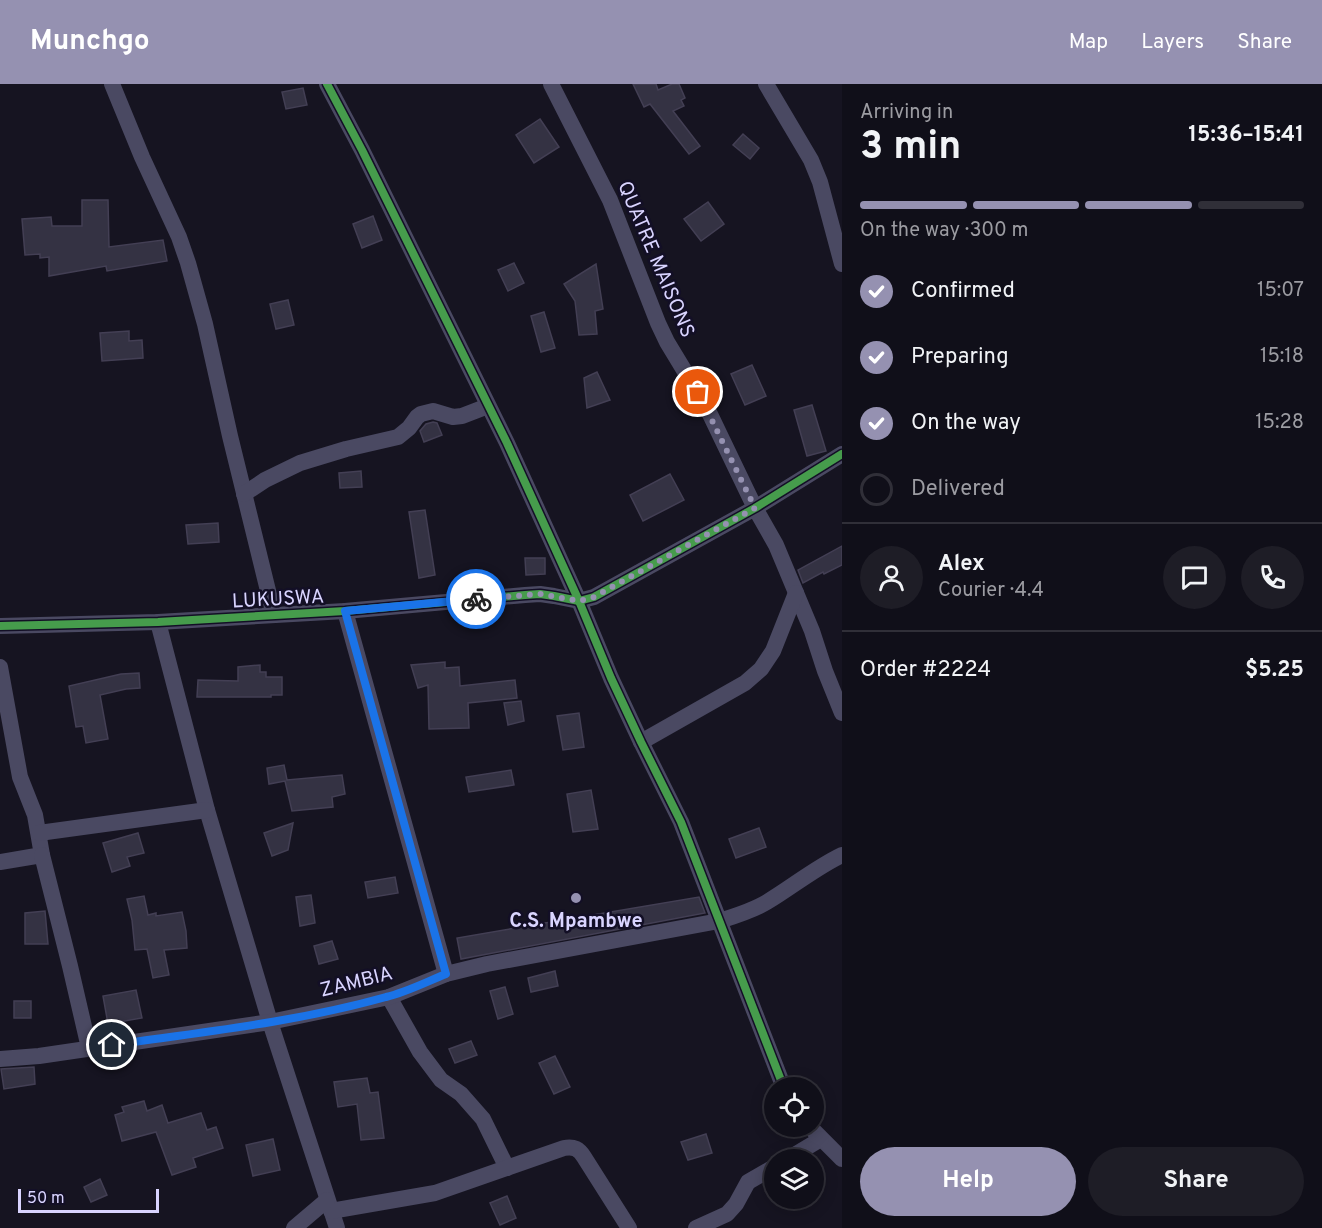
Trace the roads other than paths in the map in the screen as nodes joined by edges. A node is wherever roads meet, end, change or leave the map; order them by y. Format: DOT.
graph roads {
  1 [pos="112,84"];
  2 [pos="327,84"];
  3 [pos="551,84"];
  4 [pos="766,84"];
  5 [pos="842,264"];
  6 [pos="488,406"];
  7 [pos="842,454"];
  8 [pos="244,494"];
  9 [pos="755,508"];
  10 [pos="796,593"];
  11 [pos="579,601"];
  12 [pos="345,611"];
  13 [pos="274,615"];
  14 [pos="158,622"];
  15 [pos="0,626"];
  16 [pos="0,667"];
  17 [pos="842,713"];
  18 [pos="641,742"];
  19 [pos="207,810"];
  20 [pos="39,833"];
  21 [pos="42,855"];
  22 [pos="842,855"];
  23 [pos="0,862"];
  24 [pos="719,921"];
  25 [pos="446,974"];
  26 [pos="389,997"];
  27 [pos="270,1022"];
  28 [pos="89,1048"];
  29 [pos="0,1059"];
  30 [pos="779,1077"];
  31 [pos="811,1137"];
  32 [pos="819,1137"];
  33 [pos="798,1149"];
  34 [pos="842,1159"];
  35 [pos="507,1168"];
  36 [pos="764,1173"];
  37 [pos="329,1205"];
  38 [pos="294,1228"];
  39 [pos="337,1228"];
  40 [pos="629,1228"];
  41 [pos="696,1228"];
  1 -- 8 [label="street"];
  2 -- 6 [label="street"];
  3 -- 9 [label="street, QUATRE MAISONS"];
  4 -- 5 [label="street"];
  6 -- 8 [label="street"];
  6 -- 11 [label="street"];
  7 -- 9 [label="street"];
  8 -- 13 [label="street"];
  9 -- 10 [label="street, QUATRE MAISONS"];
  9 -- 11 [label="street"];
  10 -- 17 [label="street, QUATRE MAISONS"];
  10 -- 18 [label="street"];
  11 -- 12 [label="street, LUKUSWA"];
  11 -- 18 [label="street"];
  12 -- 13 [label="street, LUKUSWA"];
  12 -- 25 [label="street"];
  13 -- 14 [label="street, LUKUSWA"];
  14 -- 15 [label="street, LUKUSWA"];
  14 -- 19 [label="street"];
  16 -- 20 [label="street"];
  18 -- 24 [label="street"];
  19 -- 20 [label="street"];
  19 -- 27 [label="street"];
  20 -- 21 [label="street"];
  21 -- 23 [label="street"];
  21 -- 28 [label="street"];
  22 -- 24 [label="street, ZAMBIA"];
  24 -- 25 [label="street, ZAMBIA"];
  24 -- 30 [label="street"];
  25 -- 26 [label="street, ZAMBIA"];
  26 -- 27 [label="street, ZAMBIA"];
  26 -- 35 [label="street"];
  27 -- 28 [label="street, ZAMBIA"];
  27 -- 37 [label="street"];
  28 -- 29 [label="street, ZAMBIA"];
  31 -- 33 [label="street"];
  32 -- 34 [label="street"];
  35 -- 37 [label="street"];
  35 -- 40 [label="street"];
  36 -- 41 [label="street"];
  37 -- 38 [label="street"];
  37 -- 39 [label="street"];
}
